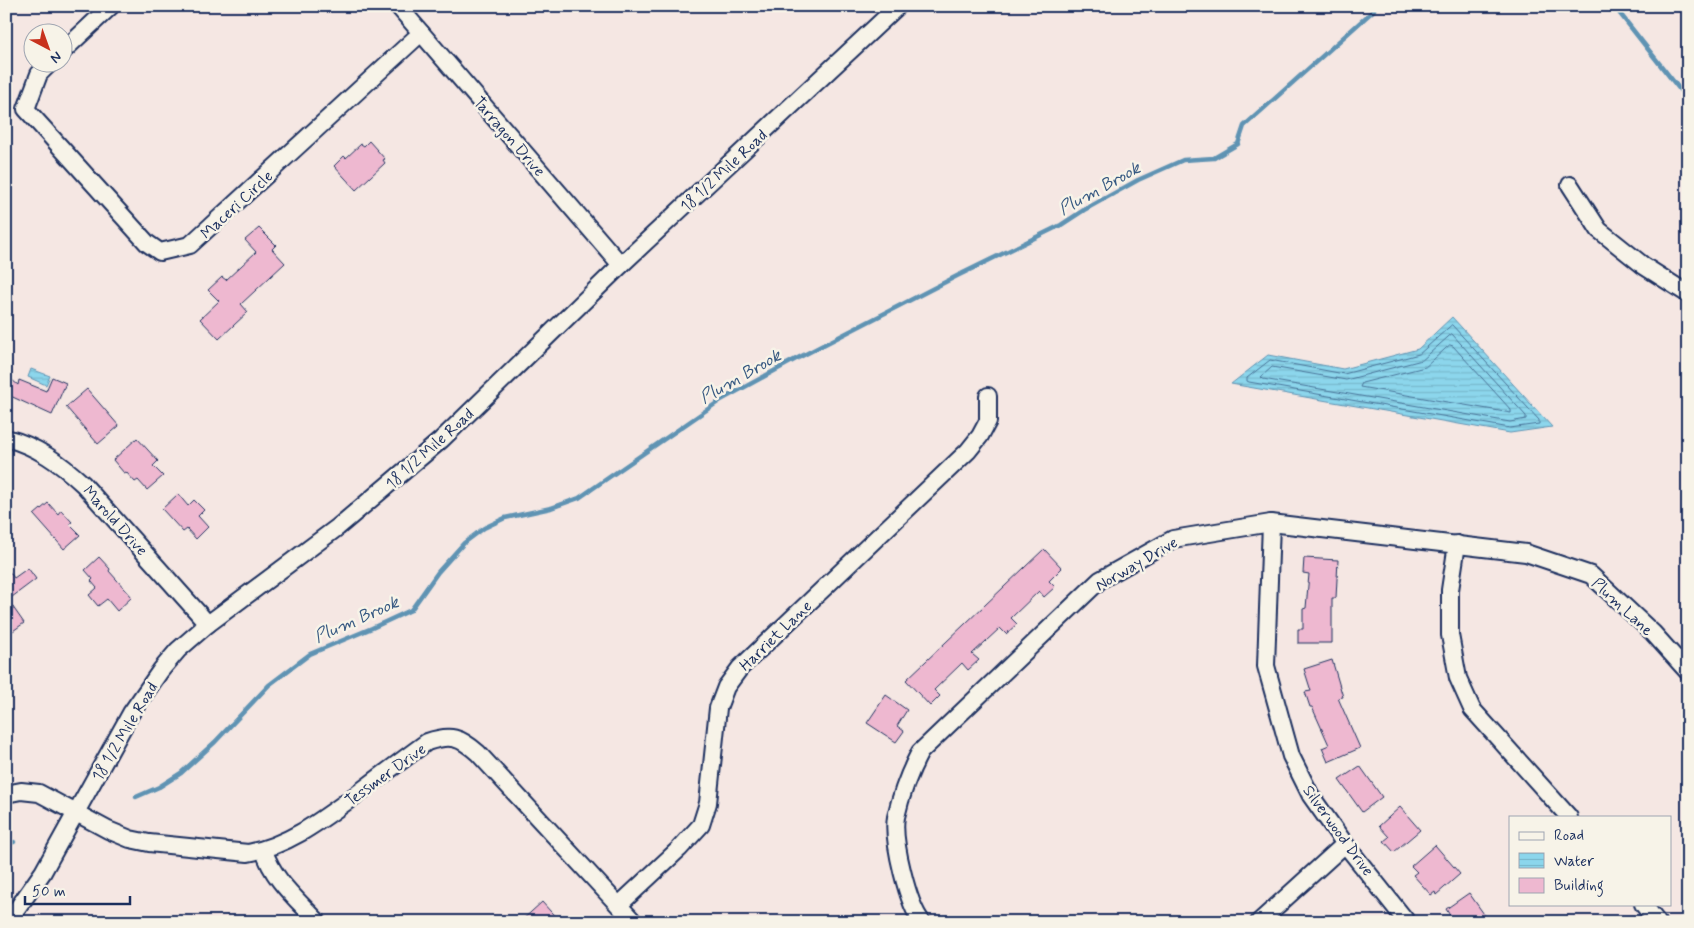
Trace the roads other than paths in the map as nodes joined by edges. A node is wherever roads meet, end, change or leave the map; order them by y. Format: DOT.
graph roads {
  1 [pos="112,6"];
  2 [pos="398,6"];
  3 [pos="898,6"];
  4 [pos="421,33"];
  5 [pos="72,43"];
  6 [pos="41,72"];
  7 [pos="1570,184"];
  8 [pos="622,265"];
  9 [pos="1688,294"];
  10 [pos="988,396"];
  11 [pos="6,438"];
  12 [pos="1271,523"];
  13 [pos="1458,544"];
  14 [pos="208,624"];
  15 [pos="1688,672"];
  16 [pos="6,794"];
  17 [pos="76,813"];
  18 [pos="1568,816"];
  19 [pos="1345,844"];
  20 [pos="264,850"];
  21 [pos="619,905"];
  22 [pos="1645,906"];
  23 [pos="6,921"];
  24 [pos="318,922"];
  25 [pos="634,922"];
  26 [pos="922,922"];
  27 [pos="1259,922"];
  28 [pos="1408,922"];
  29 [pos="1658,922"];
  1 -- 5 [label="street"];
  2 -- 4 [label="street, Tarragon Drive"];
  3 -- 8 [label="street, 18 1/2 Mile Road"];
  4 -- 6 [label="street, Maceri Circle"];
  4 -- 8 [label="street, Tarragon Drive"];
  7 -- 9 [label="street"];
  8 -- 14 [label="street, 18 1/2 Mile Road"];
  10 -- 21 [label="street, Harriet Lane"];
  11 -- 14 [label="street, Marold Drive"];
  12 -- 13 [label="street, Norway Drive"];
  12 -- 19 [label="street, Silverwood Drive"];
  12 -- 26 [label="street, Norway Drive"];
  13 -- 15 [label="street, Plum Lane"];
  13 -- 18 [label="street"];
  14 -- 17 [label="street, 18 1/2 Mile Road"];
  16 -- 17 [label="street, Tessmer Drive"];
  17 -- 20 [label="street, Tessmer Drive"];
  17 -- 23 [label="street, 18 1/2 Mile Road"];
  19 -- 27 [label="street"];
  19 -- 28 [label="street, Silverwood Drive"];
  20 -- 21 [label="street, Tessmer Drive"];
  20 -- 24 [label="street"];
  21 -- 25 [label="street, Tessmer Drive"];
  22 -- 29 [label="street"];
}
